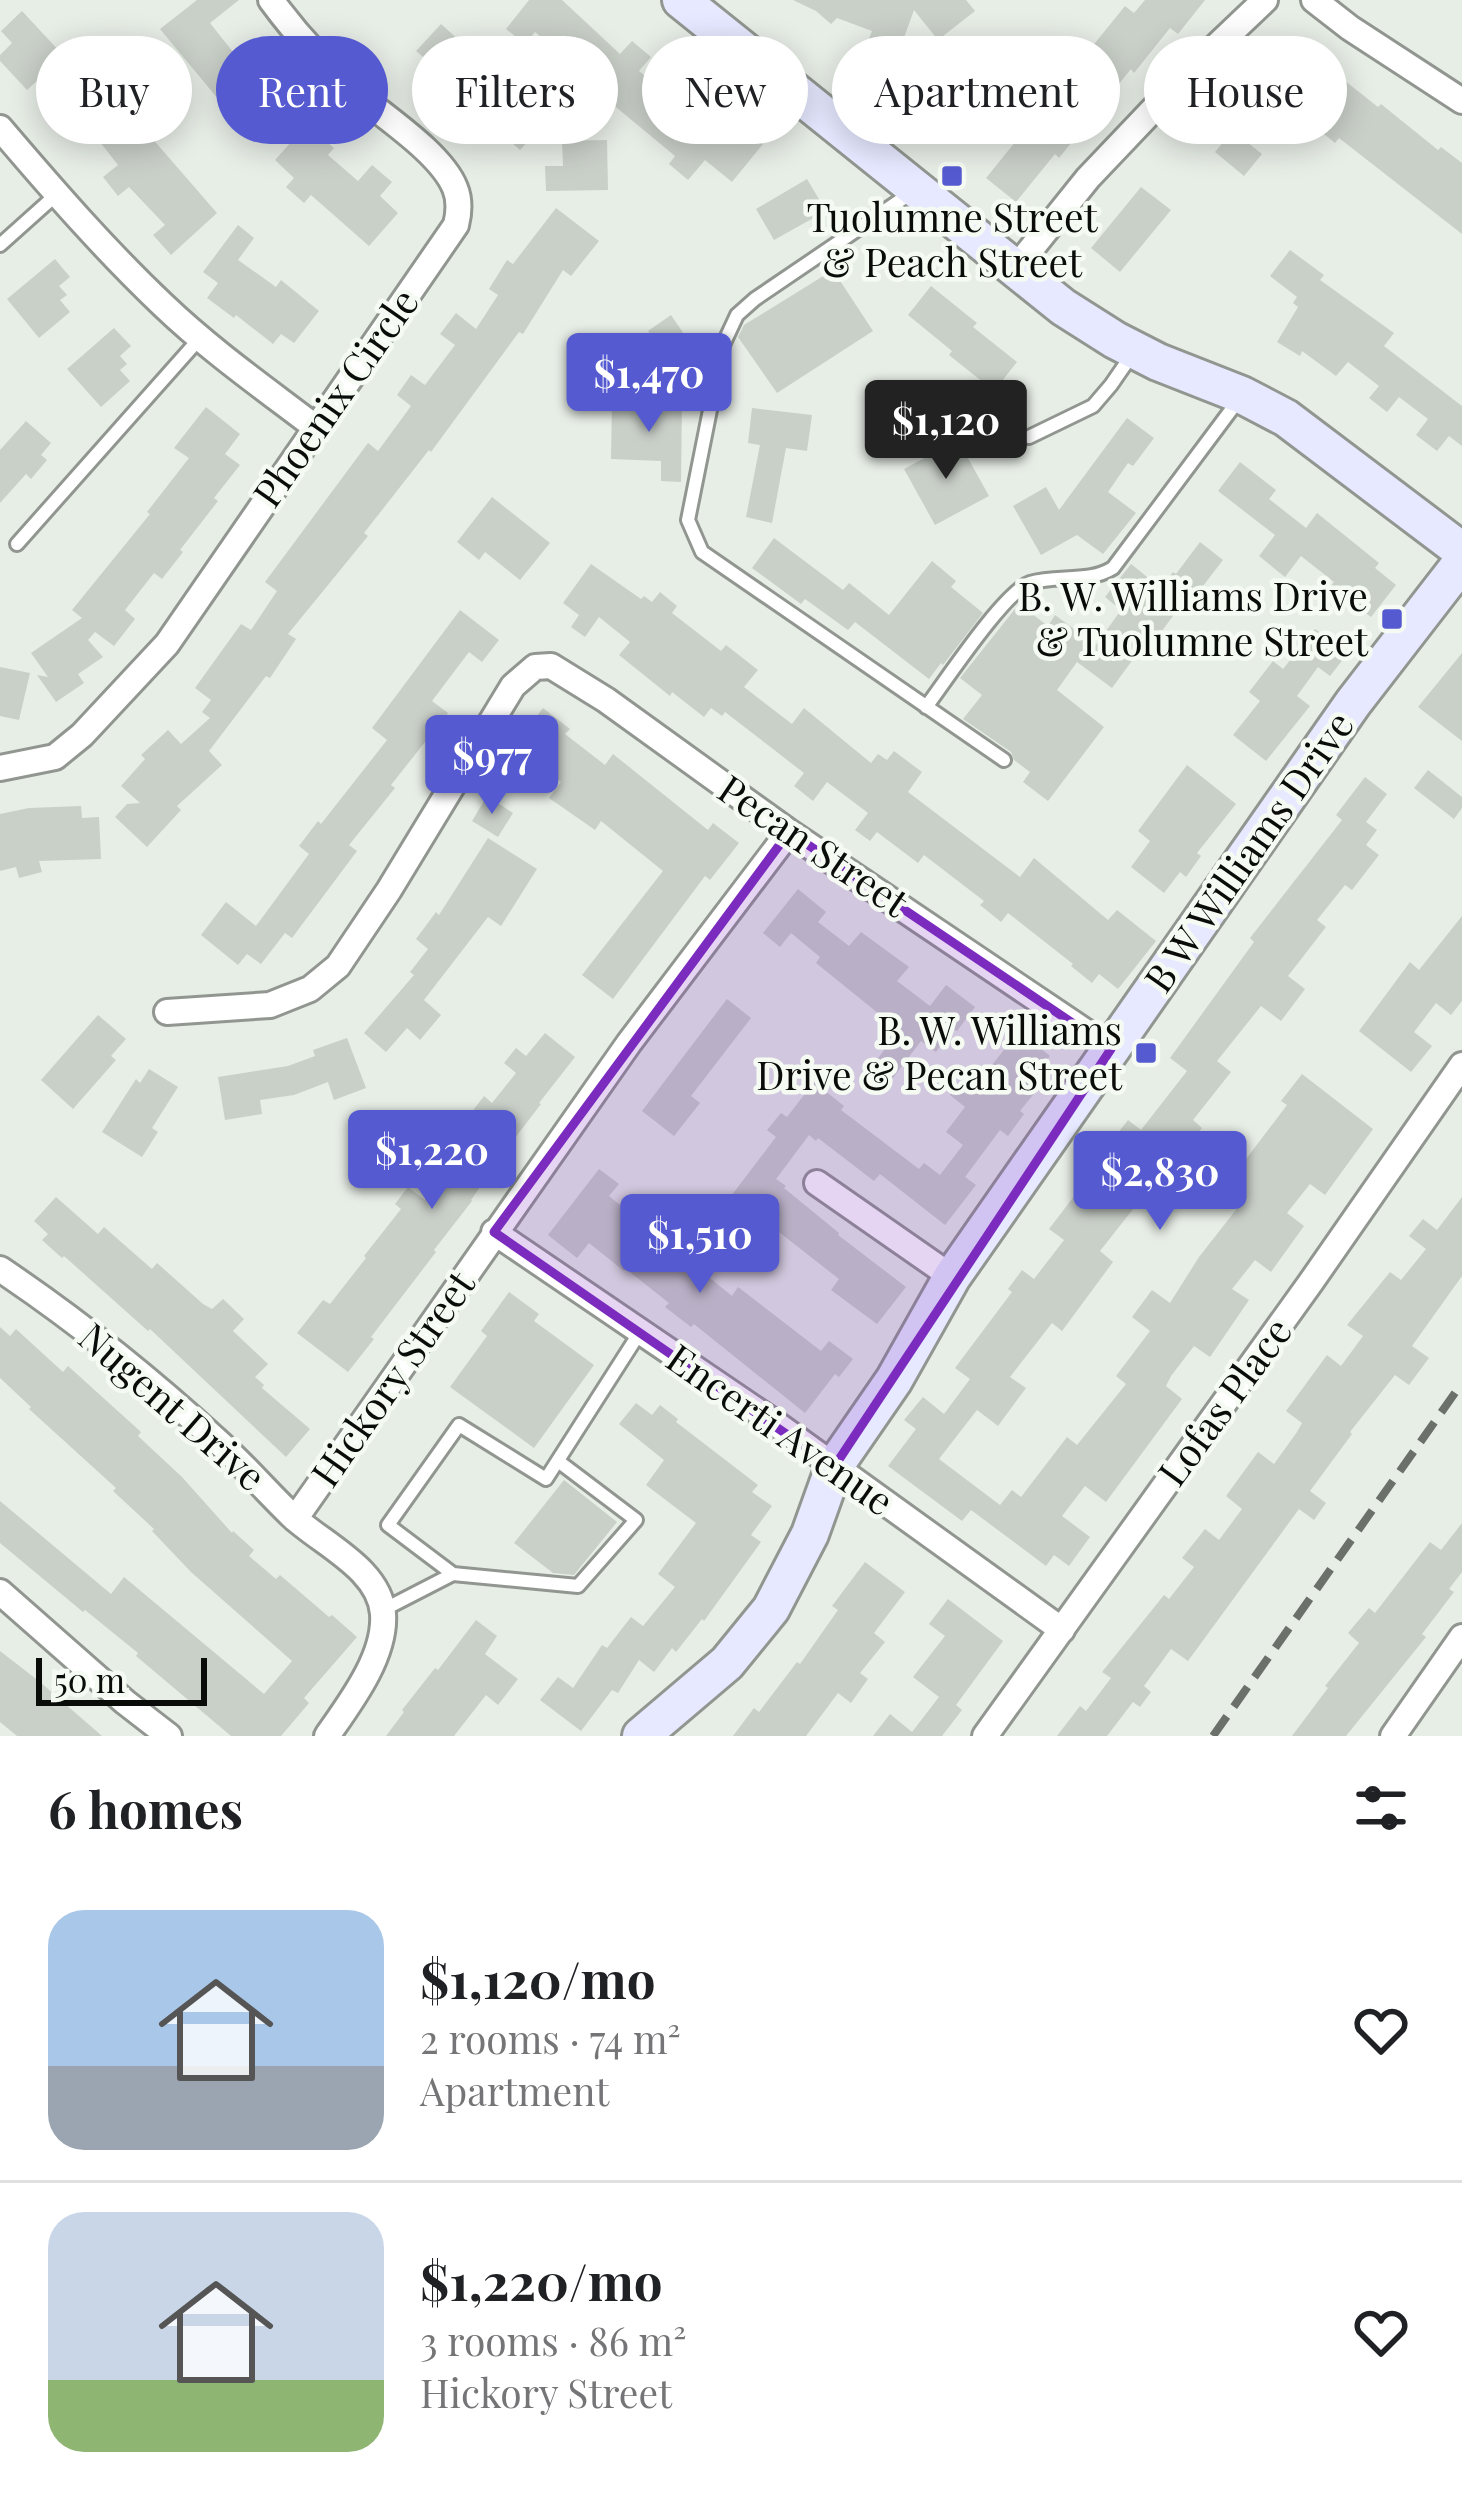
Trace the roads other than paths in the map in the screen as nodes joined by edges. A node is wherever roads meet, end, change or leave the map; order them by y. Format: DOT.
graph roads {
  1 [pos="271,0"];
  2 [pos="681,0"];
  3 [pos="1265,0"];
  4 [pos="1314,0"];
  5 [pos="1462,101"];
  6 [pos="0,128"];
  7 [pos="917,189"];
  8 [pos="57,194"];
  9 [pos="0,245"];
  10 [pos="1015,269"];
  11 [pos="200,338"];
  12 [pos="1135,350"];
  13 [pos="1243,395"];
  14 [pos="315,428"];
  15 [pos="1029,437"];
  16 [pos="17,544"];
  17 [pos="1462,551"];
  18 [pos="1462,562"];
  19 [pos="926,707"];
  20 [pos="1004,760"];
  21 [pos="0,768"];
  22 [pos="789,832"];
  23 [pos="167,1012"];
  24 [pos="1112,1049"];
  25 [pos="1462,1066"];
  26 [pos="817,1184"];
  27 [pos="494,1232"];
  28 [pos="0,1269"];
  29 [pos="952,1277"];
  30 [pos="640,1332"];
  31 [pos="558,1461"];
  32 [pos="834,1467"];
  33 [pos="295,1519"];
  34 [pos="453,1574"];
  35 [pos="0,1592"];
  36 [pos="383,1610"];
  37 [pos="1062,1630"];
  38 [pos="1462,1637"];
  39 [pos="169,1736"];
  40 [pos="327,1736"];
  41 [pos="641,1736"];
  42 [pos="985,1736"];
  43 [pos="1393,1736"];
  1 -- 14 [label="street, Phoenix Circle"];
  2 -- 7 [label="street"];
  3 -- 10 [label="street"];
  4 -- 5 [label="street"];
  6 -- 8 [label="street"];
  7 -- 10 [label="street"];
  7 -- 19 [label="lane"];
  8 -- 9 [label="lane"];
  8 -- 11 [label="street"];
  10 -- 12 [label="street"];
  11 -- 14 [label="street"];
  11 -- 16 [label="lane"];
  12 -- 13 [label="street"];
  12 -- 15 [label="lane"];
  13 -- 17 [label="street"];
  13 -- 19 [label="lane"];
  14 -- 21 [label="street, Phoenix Circle"];
  18 -- 24 [label="street, B W Williams Drive"];
  19 -- 20 [label="lane"];
  22 -- 23 [label="street, Pecan Street"];
  22 -- 24 [label="street, Pecan Street"];
  22 -- 27 [label="street, Hickory Street"];
  24 -- 29 [label="street, B W Williams Drive"];
  25 -- 37 [label="street, Lofas Place"];
  26 -- 29 [label="street"];
  27 -- 30 [label="street, Encerti Avenue"];
  27 -- 33 [label="street, Hickory Street"];
  28 -- 33 [label="street, Nugent Drive"];
  29 -- 32 [label="street, B W Williams Drive"];
  30 -- 31 [label="lane"];
  30 -- 32 [label="street, Encerti Avenue"];
  31 -- 34 [label="lane"];
  31 -- 34 [label="lane"];
  32 -- 37 [label="street, Encerti Avenue"];
  32 -- 41 [label="street, B W Williams Drive"];
  33 -- 36 [label="street, Nugent Drive"];
  34 -- 36 [label="lane"];
  35 -- 39 [label="street"];
  36 -- 40 [label="street"];
  37 -- 42 [label="street, Lofas Place"];
  38 -- 43 [label="street"];
}
